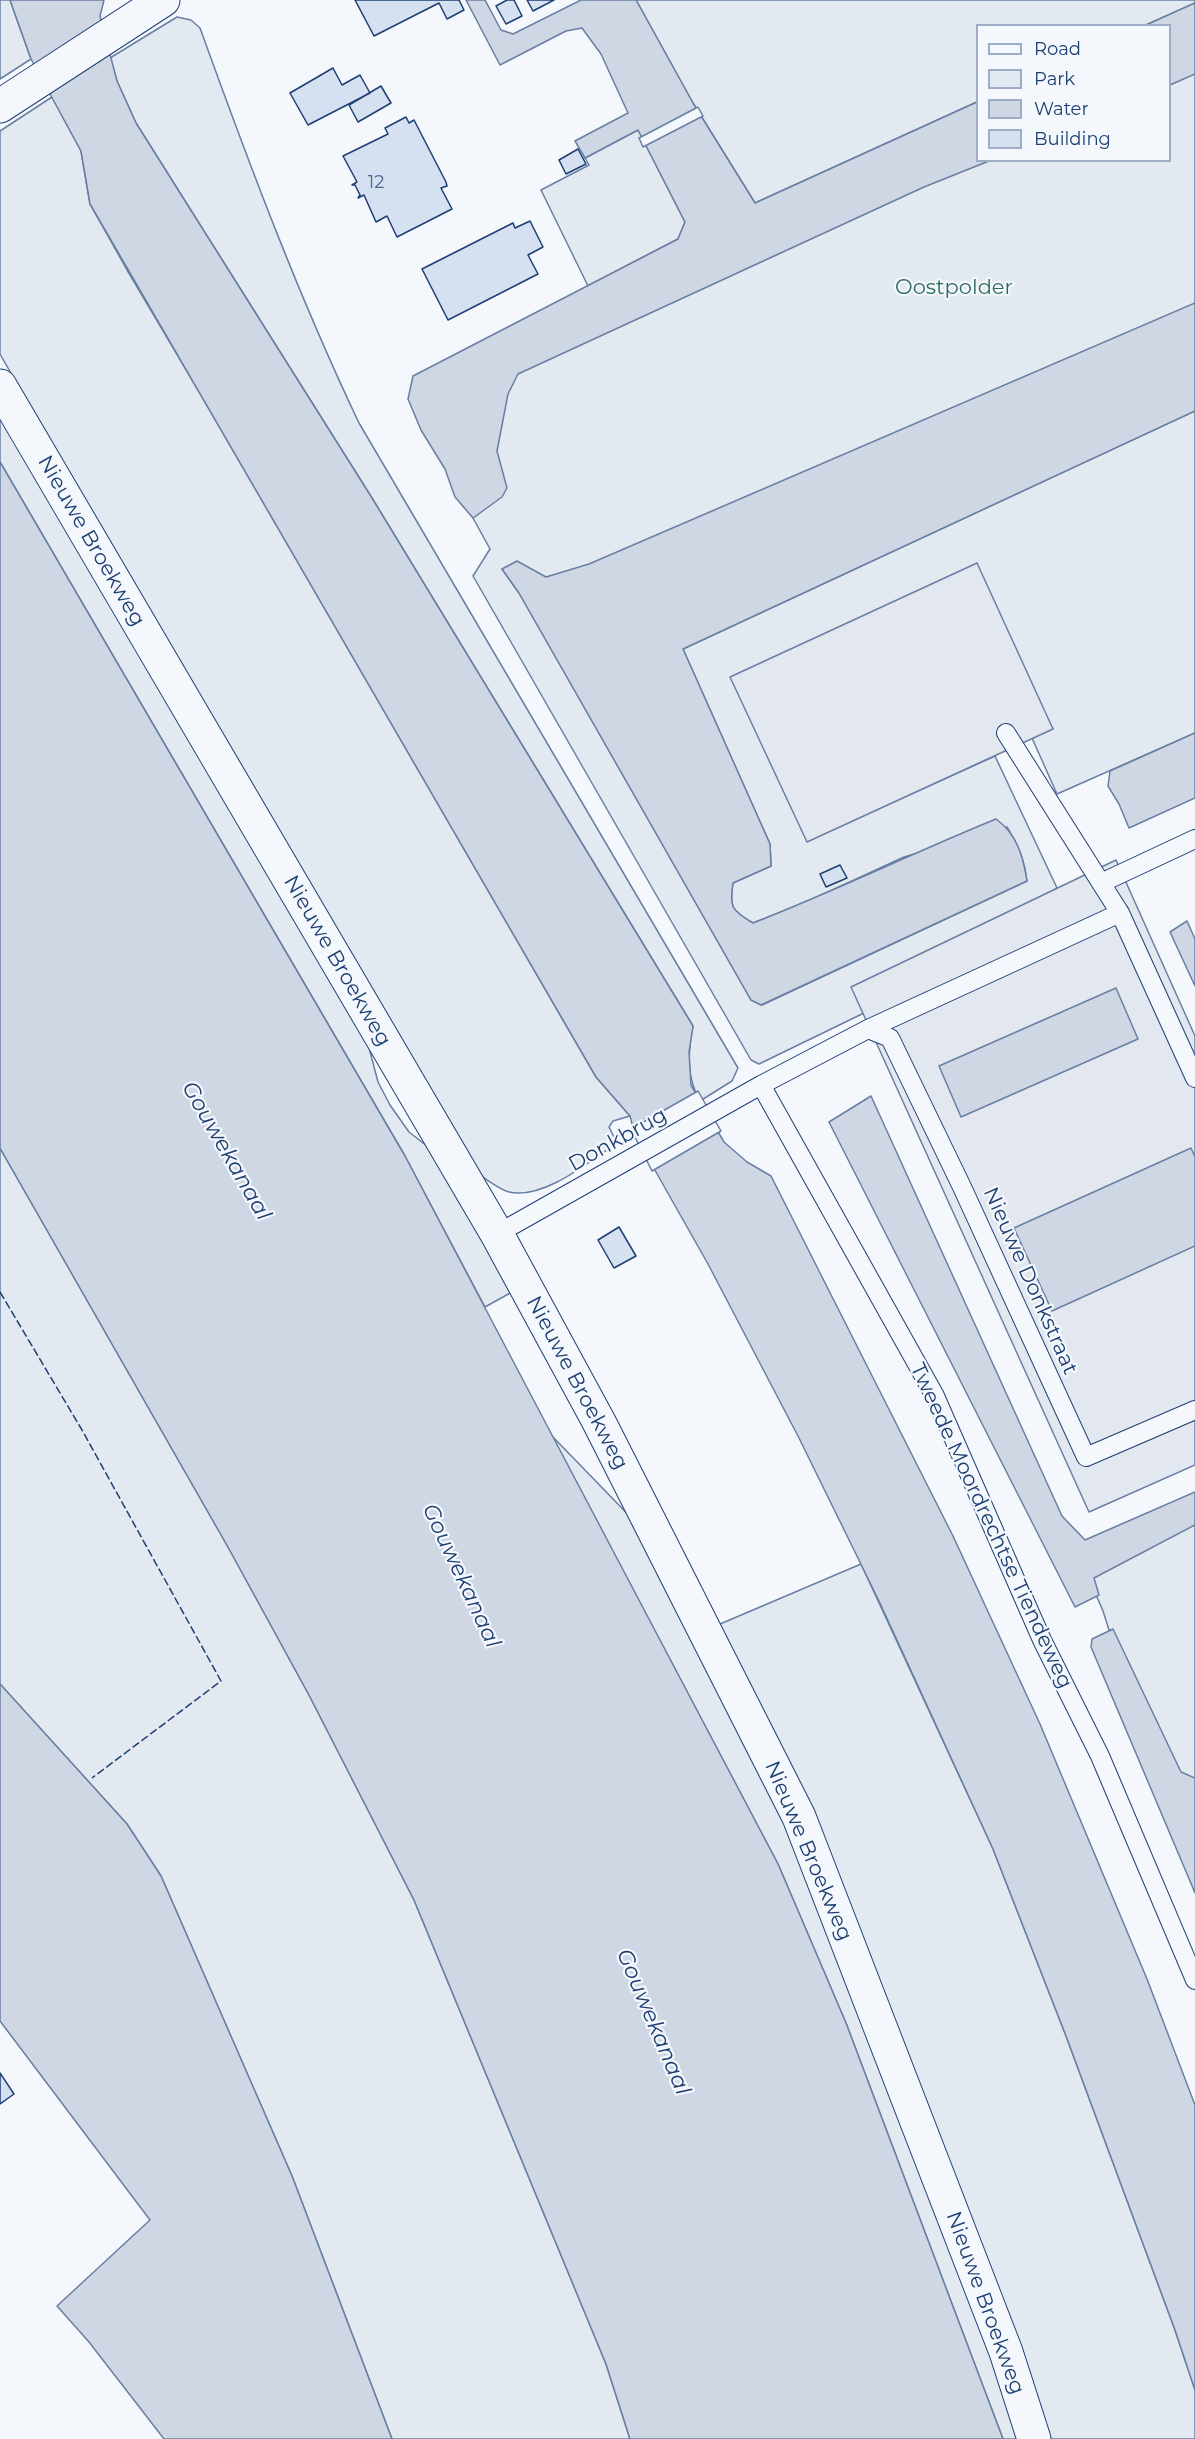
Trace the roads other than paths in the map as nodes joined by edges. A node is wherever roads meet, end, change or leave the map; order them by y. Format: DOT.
graph roads {
  1 [pos="159,3"];
  2 [pos="0,106"];
  3 [pos="0,386"];
  4 [pos="1006,734"];
  5 [pos="1195,839"];
  6 [pos="1101,883"];
  7 [pos="1120,913"];
  8 [pos="868,1029"];
  9 [pos="1195,1078"];
  10 [pos="760,1085"];
  11 [pos="497,1234"];
  12 [pos="1195,1410"];
  13 [pos="1195,1980"];
  14 [pos="1034,2439"];
  1 -- 2 [label="street"];
  3 -- 11 [label="street, Nieuwe Broekweg"];
  4 -- 6 [label="lane"];
  5 -- 6 [label="lane"];
  6 -- 7 [label="lane"];
  7 -- 8 [label="lane"];
  7 -- 9 [label="lane"];
  8 -- 10 [label="lane"];
  8 -- 12 [label="lane, Nieuwe Donkstraat"];
  10 -- 11 [label="lane, Donkbrug"];
  10 -- 13 [label="lane, Tweede Moordrechtse Tiendeweg"];
  11 -- 14 [label="street, Nieuwe Broekweg"];
}
